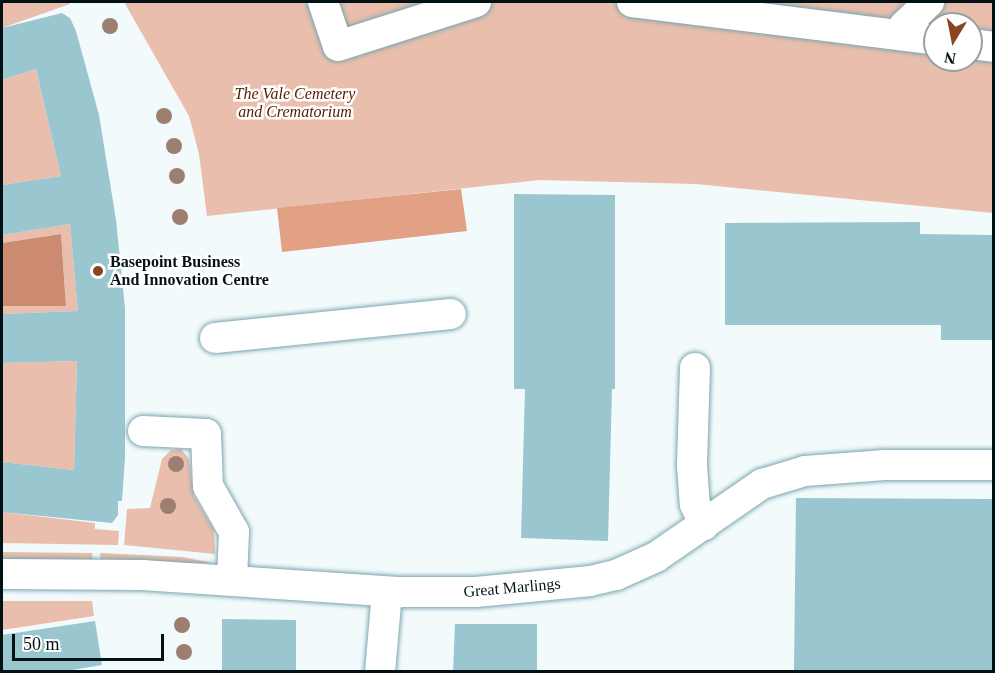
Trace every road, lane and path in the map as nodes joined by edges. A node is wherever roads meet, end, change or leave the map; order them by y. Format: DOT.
graph roads {
  1 [pos="323,2"];
  2 [pos="476,2"];
  3 [pos="632,2"];
  4 [pos="929,2"];
  5 [pos="760,9"];
  6 [pos="902,35"];
  7 [pos="923,38"];
  8 [pos="451,314"];
  9 [pos="215,338"];
  10 [pos="695,368"];
  11 [pos="143,431"];
  12 [pos="993,465"];
  13 [pos="704,525"];
  14 [pos="2,574"];
  15 [pos="232,580"];
  16 [pos="387,592"];
  17 [pos="380,672"];
  1 -- 2 [label="street"];
  3 -- 5 [label="street"];
  4 -- 6 [label="street"];
  5 -- 6 [label="street"];
  6 -- 7 [label="street"];
  8 -- 9 [label="street"];
  10 -- 13 [label="street"];
  11 -- 15 [label="street"];
  12 -- 13 [label="street, Great Marlings"];
  13 -- 16 [label="street, Great Marlings"];
  14 -- 15 [label="street, Great Marlings"];
  15 -- 16 [label="street, Great Marlings"];
  16 -- 17 [label="street"];
}
